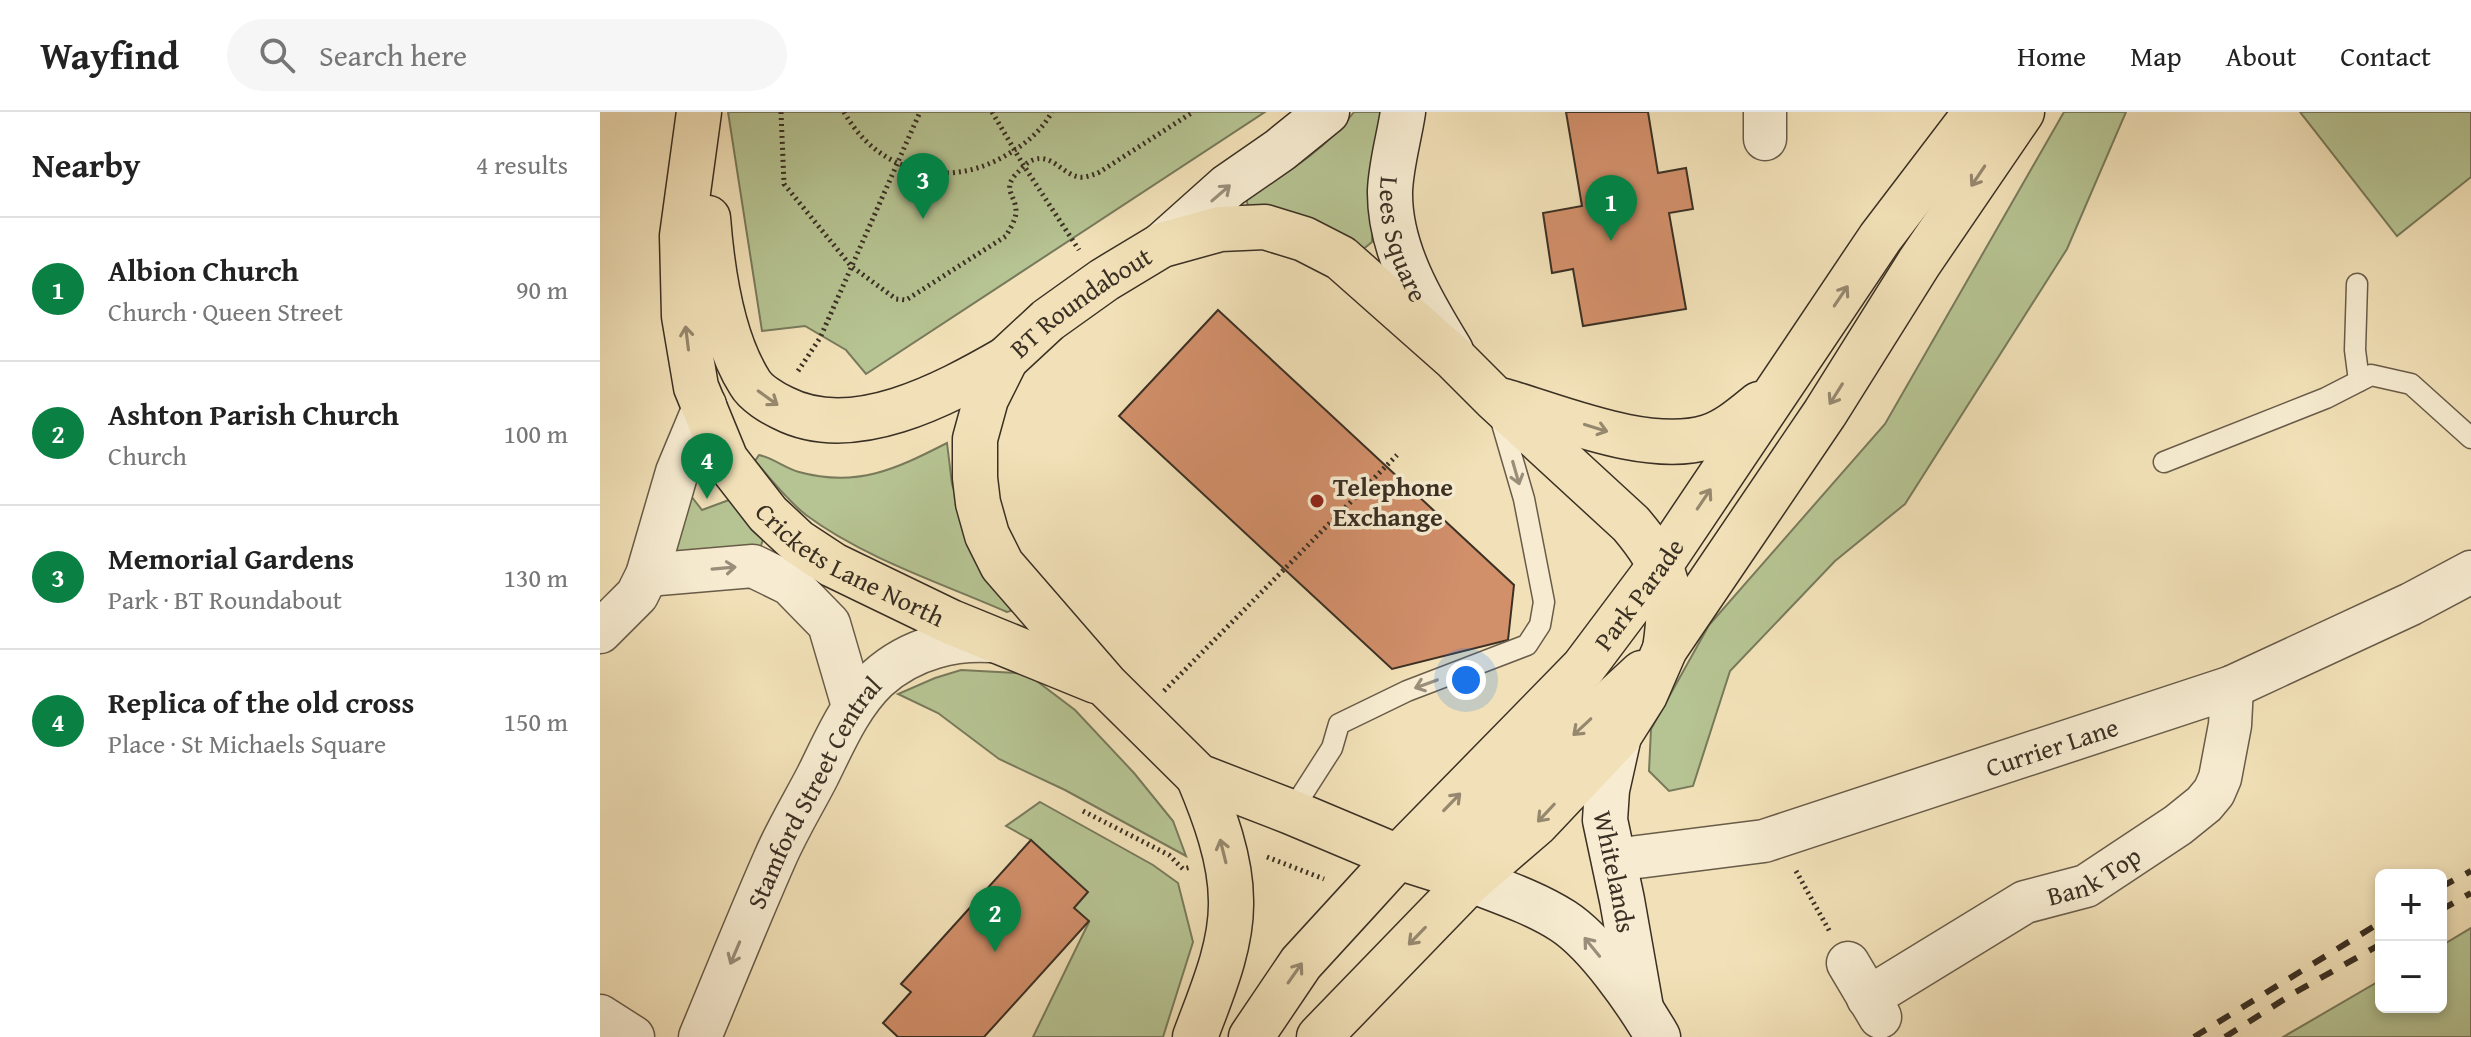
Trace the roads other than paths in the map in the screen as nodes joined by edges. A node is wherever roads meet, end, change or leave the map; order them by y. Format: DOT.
graph roads {
  1 [pos="699,112"];
  2 [pos="1327,112"];
  3 [pos="1403,112"];
  4 [pos="1427,112"];
  5 [pos="1976,112"];
  6 [pos="2022,112"];
  7 [pos="1396,156"];
  8 [pos="1162,245"];
  9 [pos="2357,284"];
  10 [pos="1454,358"];
  11 [pos="1006,359"];
  12 [pos="2359,381"];
  13 [pos="1781,383"];
  14 [pos="1494,398"];
  15 [pos="705,405"];
  16 [pos="2471,438"];
  17 [pos="2164,462"];
  18 [pos="1661,564"];
  19 [pos="2471,572"];
  20 [pos="647,575"];
  21 [pos="600,632"];
  22 [pos="1006,642"];
  23 [pos="1663,652"];
  24 [pos="1106,685"];
  25 [pos="2232,687"];
  26 [pos="853,706"];
  27 [pos="1619,736"];
  28 [pos="1198,776"];
  29 [pos="1291,812"];
  30 [pos="1398,857"];
  31 [pos="1614,860"];
  32 [pos="1471,880"];
  33 [pos="1865,993"];
  34 [pos="600,1016"];
  35 [pos="1649,1022"];
  36 [pos="633,1037"];
  37 [pos="700,1037"];
  38 [pos="1195,1037"];
  39 [pos="1251,1037"];
  40 [pos="1319,1037"];
  1 -- 11 [label="highway, Crickets Lane North, one-way"];
  15 -- 1 [label="highway, Crickets Lane North, one-way"];
  8 -- 2 [label="main road, one-way"];
  3 -- 7 [label="main road, Lees Square"];
  4 -- 7 [label="street"];
  13 -- 5 [label="highway, Park Parade, one-way"];
  6 -- 23 [label="highway, Park Parade, one-way"];
  7 -- 10 [label="main road, Lees Square"];
  8 -- 10 [label="highway, BT Roundabout"];
  8 -- 11 [label="highway, BT Roundabout"];
  9 -- 12 [label="lane"];
  10 -- 14 [label="highway, BT Roundabout"];
  11 -- 24 [label="highway, BT Roundabout"];
  12 -- 16 [label="lane"];
  12 -- 17 [label="lane"];
  14 -- 13 [label="highway, one-way"];
  18 -- 13 [label="highway, Park Parade, one-way"];
  14 -- 18 [label="highway, BT Roundabout"];
  14 -- 29 [label="lane, one-way"];
  15 -- 20 [label="street"];
  15 -- 22 [label="highway, Crickets Lane North"];
  18 -- 23 [label="highway, BT Roundabout"];
  30 -- 18 [label="highway, Park Parade, one-way"];
  19 -- 25 [label="street, Currier Lane"];
  20 -- 21 [label="street"];
  20 -- 26 [label="street, one-way"];
  22 -- 24 [label="highway, Crickets Lane North"];
  22 -- 26 [label="street, Stamford Street Central"];
  23 -- 27 [label="highway, Park Parade"];
  23 -- 30 [label="highway, one-way"];
  24 -- 28 [label="highway, BT Roundabout"];
  25 -- 31 [label="street, Currier Lane"];
  25 -- 33 [label="street, Bank Top"];
  26 -- 37 [label="street, Stamford Street Central, one-way"];
  27 -- 31 [label="main road, Whitelands"];
  27 -- 32 [label="highway, Park Parade, one-way"];
  28 -- 29 [label="highway, BT Roundabout"];
  38 -- 28 [label="highway, one-way"];
  29 -- 30 [label="highway, BT Roundabout"];
  30 -- 32 [label="highway, BT Roundabout"];
  39 -- 30 [label="highway, Park Parade, one-way"];
  31 -- 35 [label="main road, Whitelands"];
  35 -- 32 [label="main road, Whitelands, one-way"];
  32 -- 40 [label="highway, Park Parade, one-way"];
  34 -- 36 [label="street"];
}
